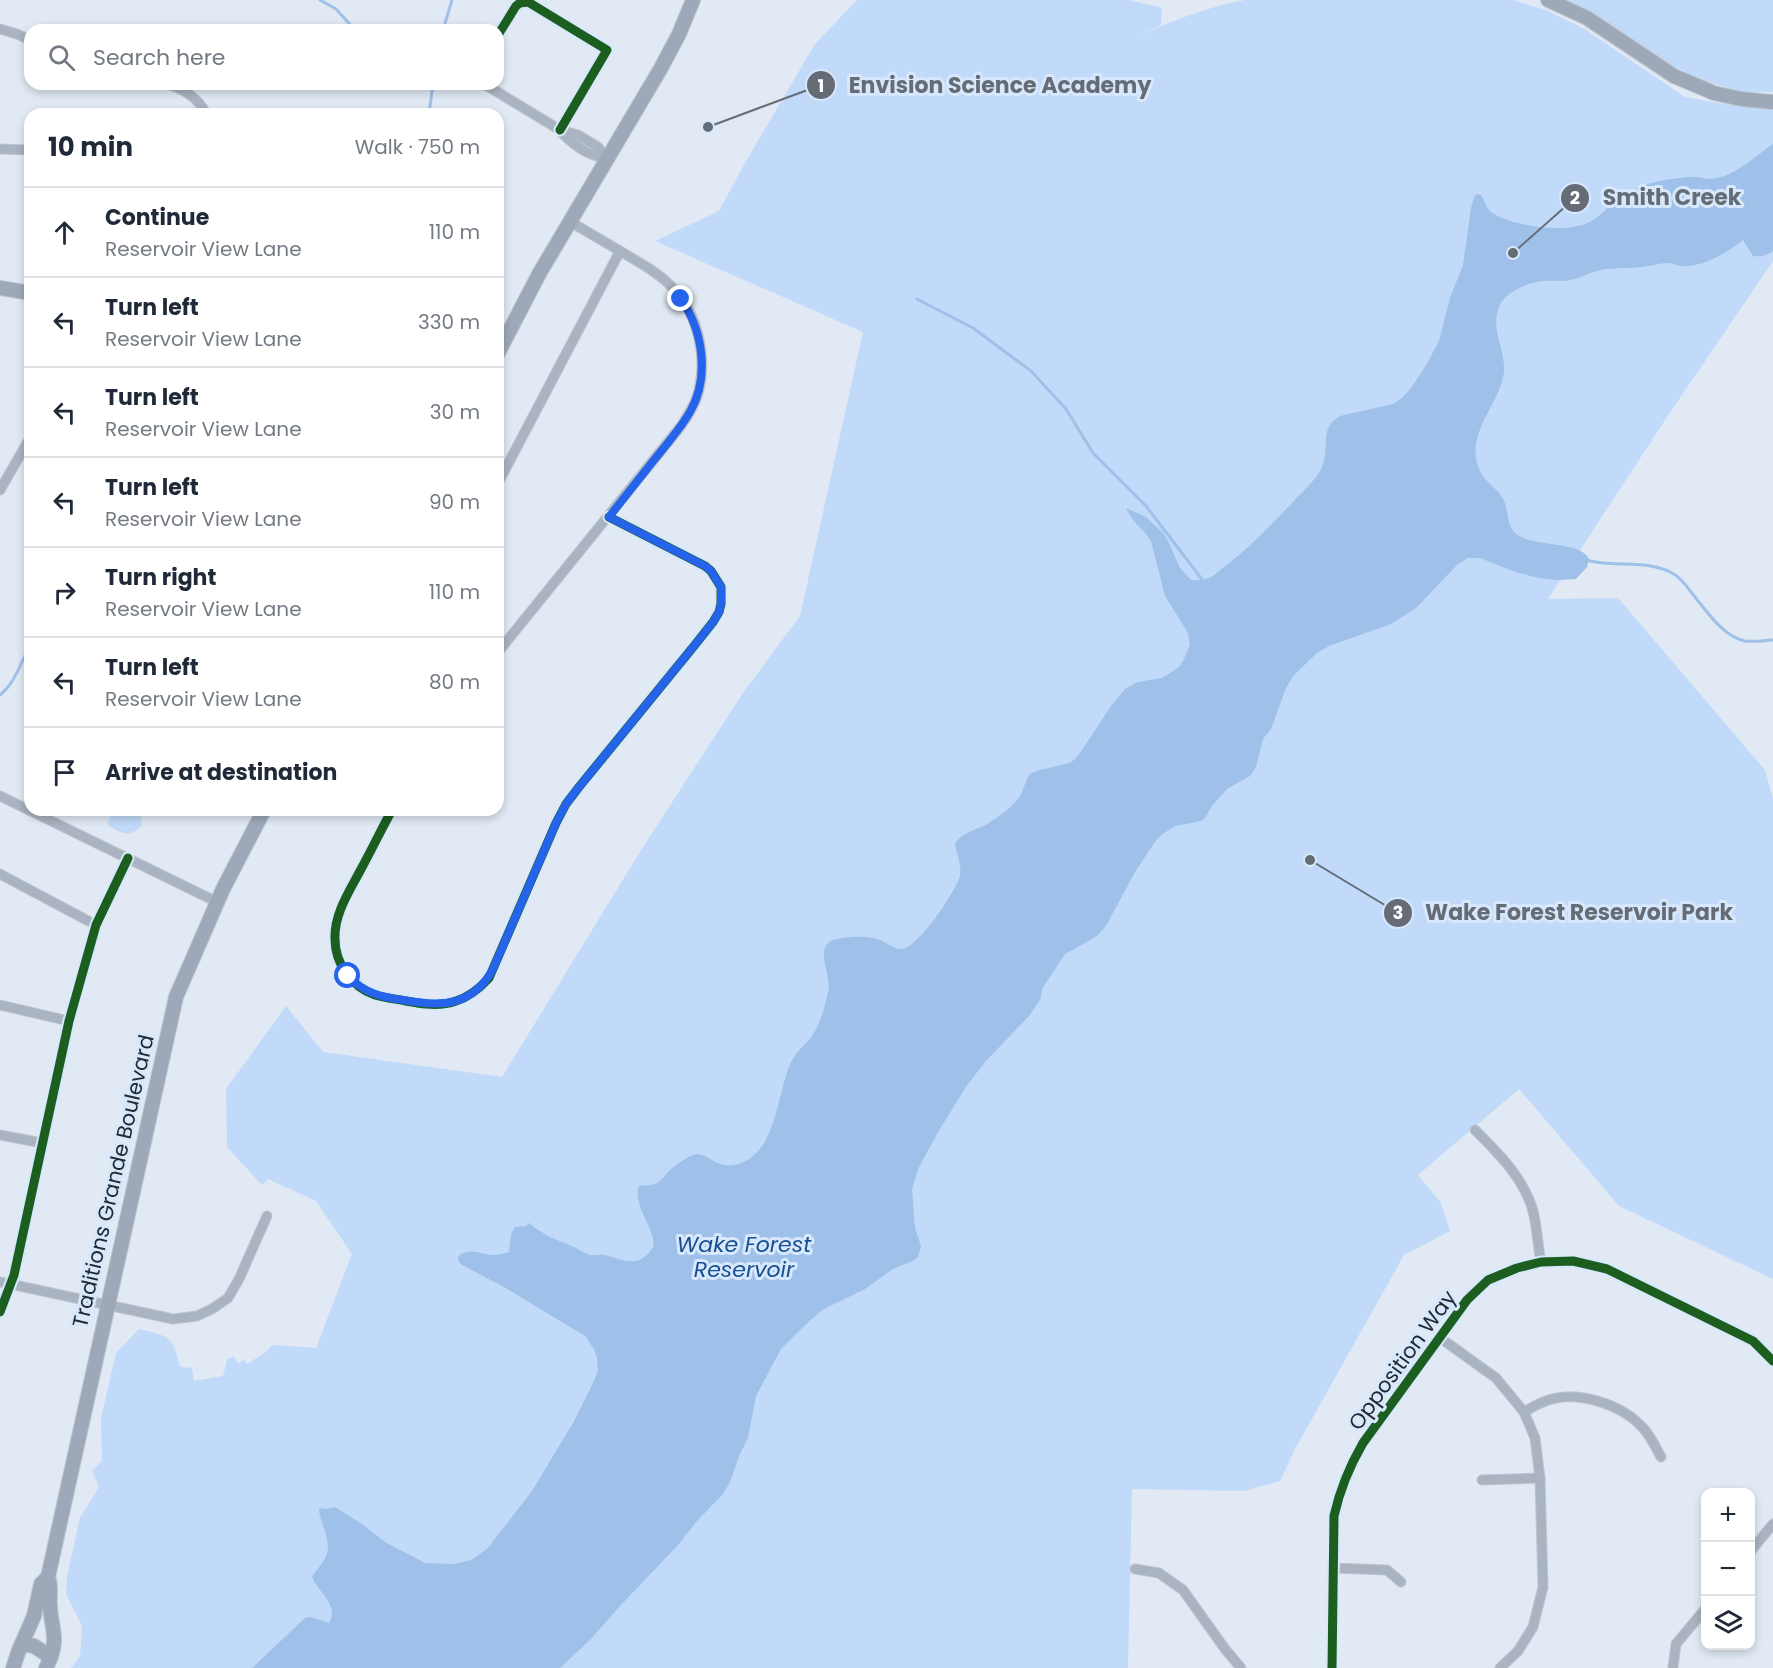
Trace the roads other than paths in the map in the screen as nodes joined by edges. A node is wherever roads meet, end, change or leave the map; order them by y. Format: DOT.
graph roads {
  1 [pos="693,0"];
  2 [pos="1548,0"];
  3 [pos="504,25"];
  4 [pos="0,29"];
  5 [pos="24,37"];
  6 [pos="181,90"];
  7 [pos="494,90"];
  8 [pos="1773,102"];
  9 [pos="203,108"];
  10 [pos="560,130"];
  11 [pos="0,149"];
  12 [pos="24,150"];
  13 [pos="607,158"];
  14 [pos="569,221"];
  15 [pos="620,251"];
  16 [pos="0,288"];
  17 [pos="24,292"];
  18 [pos="504,341"];
  19 [pos="24,448"];
  20 [pos="504,472"];
  21 [pos="0,490"];
  22 [pos="609,517"];
  23 [pos="504,645"];
  24 [pos="0,795"];
  25 [pos="24,807"];
  26 [pos="42,816"];
  27 [pos="52,816"];
  28 [pos="261,816"];
  29 [pos="389,816"];
  30 [pos="50,820"];
  31 [pos="128,858"];
  32 [pos="0,874"];
  33 [pos="217,902"];
  34 [pos="96,925"];
  35 [pos="0,1005"];
  36 [pos="69,1021"];
  37 [pos="1475,1130"];
  38 [pos="0,1135"];
  39 [pos="42,1143"];
  40 [pos="267,1216"];
  41 [pos="1541,1262"];
  42 [pos="0,1282"];
  43 [pos="11,1284"];
  44 [pos="107,1304"];
  45 [pos="0,1311"];
  46 [pos="1439,1337"];
  47 [pos="1773,1361"];
  48 [pos="1524,1412"];
  49 [pos="1661,1457"];
  50 [pos="1540,1478"];
  51 [pos="1482,1480"];
  52 [pos="1773,1524"];
  53 [pos="1755,1546"];
  54 [pos="1332,1568"];
  55 [pos="1135,1569"];
  56 [pos="48,1577"];
  57 [pos="1401,1582"];
  58 [pos="1701,1614"];
  59 [pos="22,1644"];
  60 [pos="49,1662"];
  61 [pos="1673,1667"];
  62 [pos="13,1668"];
  63 [pos="1241,1668"];
  64 [pos="1332,1668"];
  65 [pos="1500,1668"];
  1 -- 13 [label="main road"];
  2 -- 8 [label="main road"];
  3 -- 10 [label="street"];
  4 -- 5 [label="street"];
  6 -- 9 [label="street"];
  7 -- 10 [label="street"];
  10 -- 13 [label="street"];
  11 -- 12 [label="street"];
  13 -- 14 [label="main road"];
  14 -- 15 [label="street"];
  14 -- 18 [label="main road"];
  15 -- 20 [label="street"];
  15 -- 22 [label="street"];
  16 -- 17 [label="main road"];
  19 -- 21 [label="street"];
  22 -- 23 [label="street"];
  22 -- 29 [label="street"];
  24 -- 25 [label="street"];
  26 -- 30 [label="street"];
  27 -- 30 [label="street"];
  28 -- 33 [label="main road, Traditions Grande Boulevard"];
  30 -- 31 [label="street"];
  31 -- 33 [label="street"];
  31 -- 34 [label="street"];
  32 -- 34 [label="street"];
  33 -- 44 [label="main road, Traditions Grande Boulevard"];
  34 -- 36 [label="street"];
  35 -- 36 [label="street"];
  36 -- 39 [label="street"];
  37 -- 41 [label="street"];
  38 -- 39 [label="street"];
  39 -- 43 [label="street"];
  40 -- 44 [label="street"];
  41 -- 46 [label="street, Opposition Way"];
  41 -- 47 [label="street, Opposition Way"];
  42 -- 43 [label="street"];
  43 -- 44 [label="street"];
  43 -- 45 [label="street"];
  44 -- 56 [label="main road, Traditions Grande Boulevard"];
  46 -- 48 [label="street"];
  46 -- 54 [label="street, Opposition Way"];
  48 -- 49 [label="street"];
  48 -- 50 [label="street"];
  50 -- 51 [label="street"];
  50 -- 65 [label="street"];
  52 -- 53 [label="street"];
  54 -- 57 [label="street"];
  54 -- 64 [label="street, Opposition Way"];
  55 -- 63 [label="street"];
  56 -- 59 [label="main road, Traditions Grande Boulevard"];
  56 -- 60 [label="main road, Traditions Grande Boulevard"];
  58 -- 61 [label="street"];
  59 -- 60 [label="main road"];
  59 -- 62 [label="main road, Traditions Grande Boulevard"];
}
